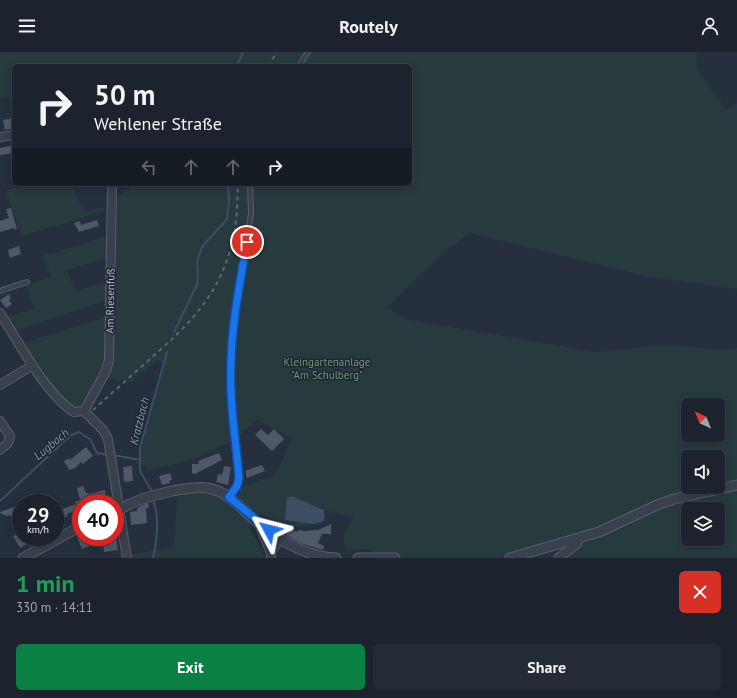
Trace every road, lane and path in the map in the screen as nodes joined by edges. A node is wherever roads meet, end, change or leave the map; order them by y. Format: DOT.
graph roads {
  1 [pos="308,52"];
  2 [pos="300,64"];
  3 [pos="12,135"];
  4 [pos="0,137"];
  5 [pos="112,186"];
  6 [pos="250,186"];
  7 [pos="27,282"];
  8 [pos="0,291"];
  9 [pos="0,313"];
  10 [pos="33,365"];
  11 [pos="0,385"];
  12 [pos="84,411"];
  13 [pos="0,421"];
  14 [pos="0,450"];
  15 [pos="737,485"];
  16 [pos="115,494"];
  17 [pos="229,497"];
  18 [pos="124,506"];
  19 [pos="258,522"];
  20 [pos="72,531"];
  21 [pos="280,538"];
  22 [pos="579,538"];
  23 [pos="124,544"];
  24 [pos="271,556"];
  25 [pos="23,558"];
  26 [pos="127,558"];
  27 [pos="336,558"];
  28 [pos="358,558"];
  29 [pos="395,558"];
  30 [pos="510,558"];
  31 [pos="558,558"];
  1 -- 2 [label="lane"];
  3 -- 4 [label="street"];
  5 -- 12 [label="street, Am Riesenfuß"];
  6 -- 17 [label="lane"];
  7 -- 8 [label="lane"];
  9 -- 10 [label="street"];
  10 -- 11 [label="street"];
  10 -- 12 [label="street"];
  12 -- 16 [label="street"];
  13 -- 14 [label="street"];
  15 -- 22 [label="street"];
  17 -- 18 [label="street"];
  17 -- 19 [label="street"];
  19 -- 21 [label="street"];
  19 -- 24 [label="street"];
  20 -- 25 [label="street"];
  21 -- 24 [label="street"];
  21 -- 27 [label="street"];
  22 -- 30 [label="street"];
  22 -- 31 [label="street"];
  23 -- 26 [label="street"];
  28 -- 29 [label="street"];
}
